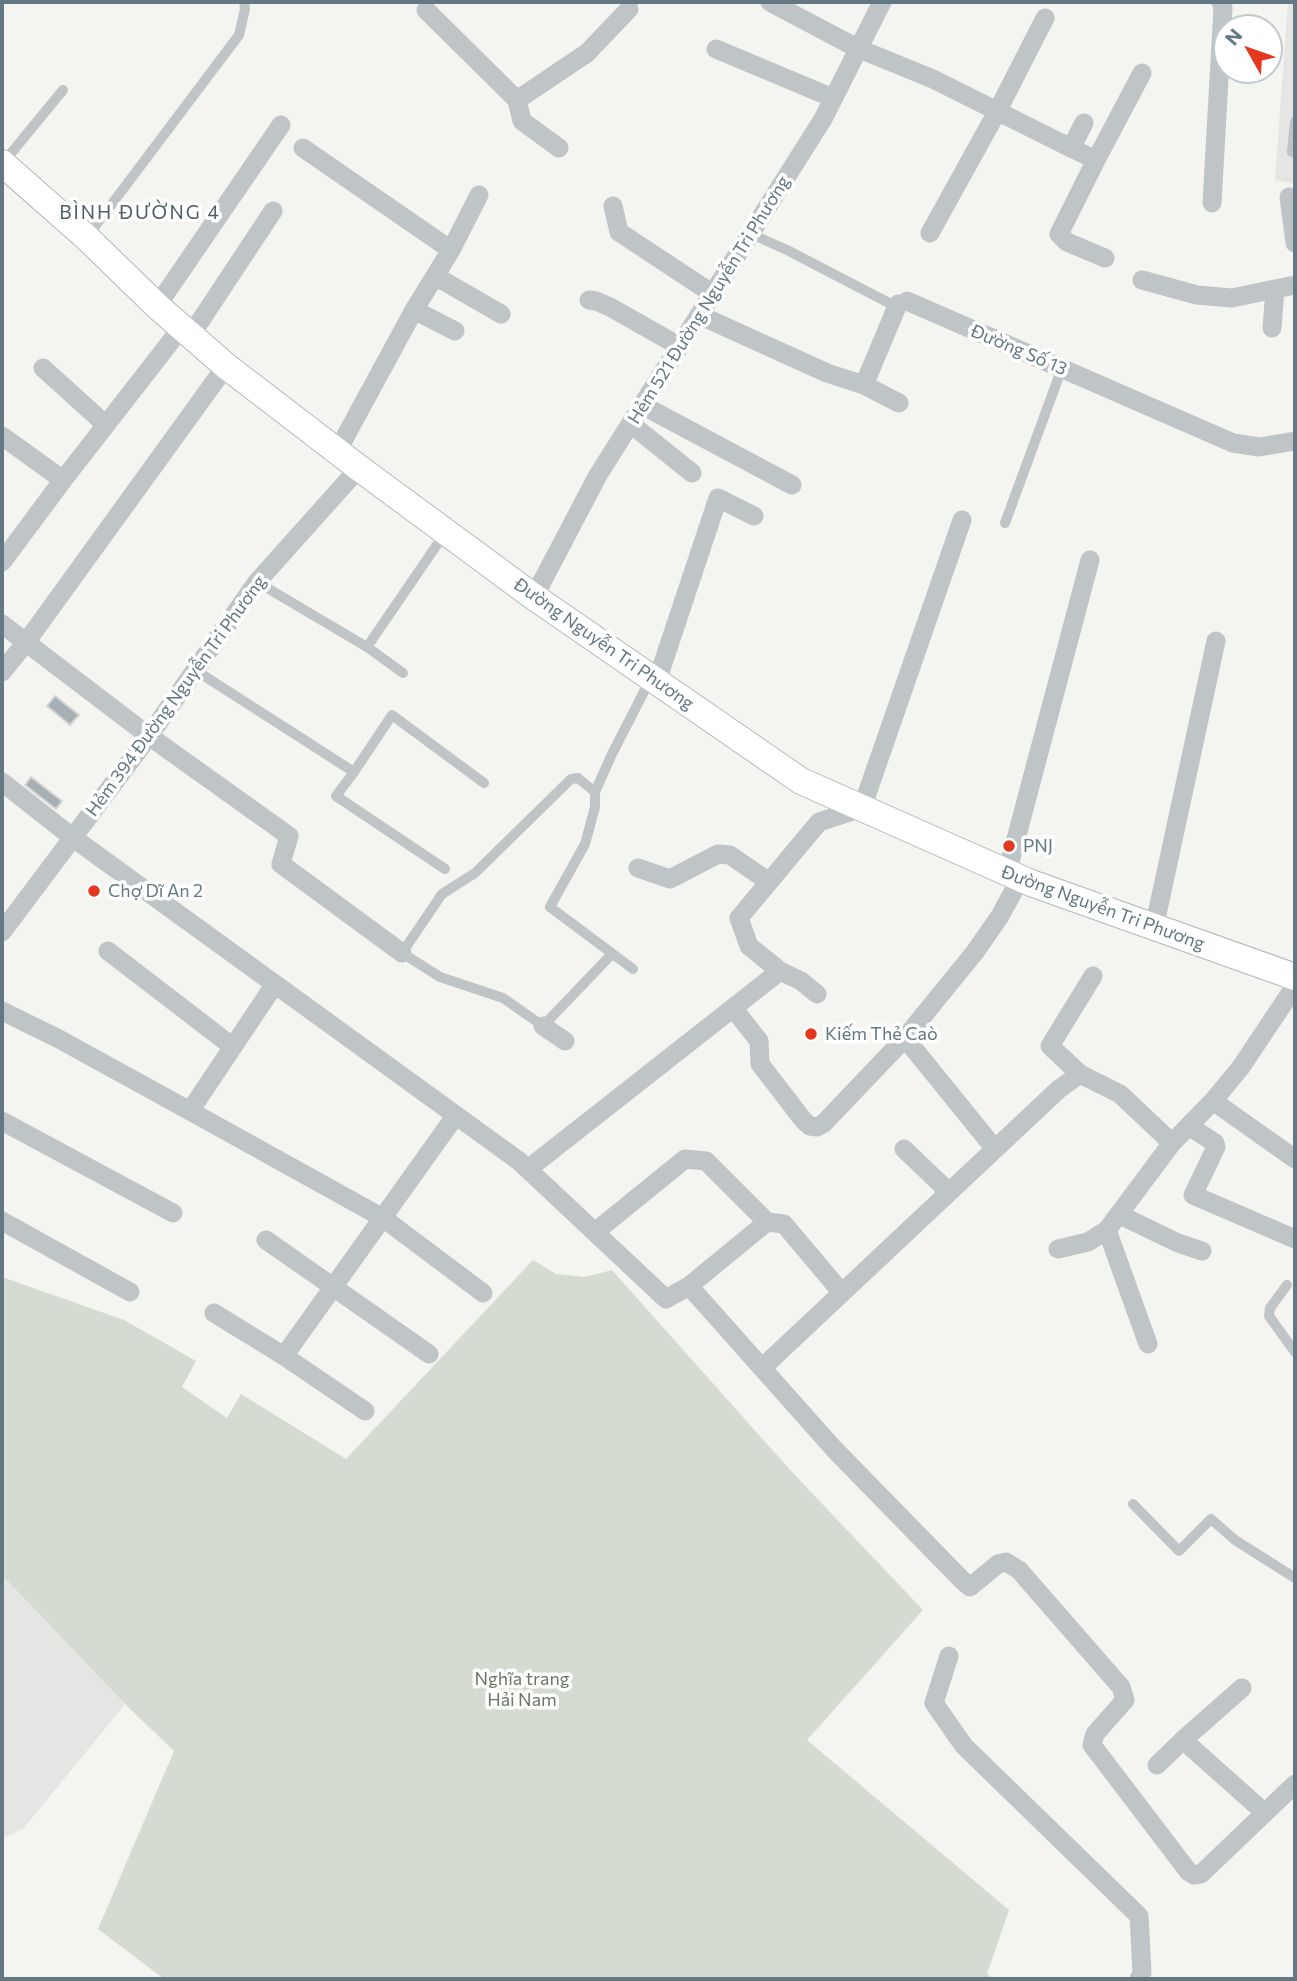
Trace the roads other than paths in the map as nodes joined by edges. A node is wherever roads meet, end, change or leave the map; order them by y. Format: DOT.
graph roads {
  1 [pos="244,2"];
  2 [pos="770,2"];
  3 [pos="882,2"];
  4 [pos="1221,2"];
  5 [pos="628,4"];
  6 [pos="426,10"];
  7 [pos="1045,18"];
  8 [pos="857,48"];
  9 [pos="716,49"];
  10 [pos="1142,73"];
  11 [pos="63,90"];
  12 [pos="833,98"];
  13 [pos="517,100"];
  14 [pos="998,110"];
  15 [pos="1295,121"];
  16 [pos="1084,123"];
  17 [pos="281,125"];
  18 [pos="303,148"];
  19 [pos="559,148"];
  20 [pos="1071,148"];
  21 [pos="1295,153"];
  22 [pos="1096,160"];
  23 [pos="2,163"];
  24 [pos="479,194"];
  25 [pos="1289,197"];
  26 [pos="1212,203"];
  27 [pos="612,206"];
  28 [pos="273,211"];
  29 [pos="930,233"];
  30 [pos="751,234"];
  31 [pos="86,237"];
  32 [pos="1295,243"];
  33 [pos="451,250"];
  34 [pos="1105,258"];
  35 [pos="435,276"];
  36 [pos="1143,280"];
  37 [pos="1295,285"];
  38 [pos="1275,289"];
  39 [pos="713,294"];
  40 [pos="589,300"];
  41 [pos="902,302"];
  42 [pos="157,306"];
  43 [pos="414,310"];
  44 [pos="501,314"];
  45 [pos="699,315"];
  46 [pos="1272,328"];
  47 [pos="186,331"];
  48 [pos="455,331"];
  49 [pos="679,346"];
  50 [pos="226,366"];
  51 [pos="1062,368"];
  52 [pos="43,369"];
  53 [pos="864,385"];
  54 [pos="899,403"];
  55 [pos="642,405"];
  56 [pos="631,424"];
  57 [pos="106,425"];
  58 [pos="2,436"];
  59 [pos="1295,441"];
  60 [pos="338,450"];
  61 [pos="359,468"];
  62 [pos="692,473"];
  63 [pos="63,480"];
  64 [pos="792,485"];
  65 [pos="754,516"];
  66 [pos="962,520"];
  67 [pos="1005,523"];
  68 [pos="446,533"];
  69 [pos="1090,560"];
  70 [pos="2,562"];
  71 [pos="257,582"];
  72 [pos="534,597"];
  73 [pos="2,624"];
  74 [pos="27,641"];
  75 [pos="1216,641"];
  76 [pos="367,647"];
  77 [pos="195,670"];
  78 [pos="2,672"];
  79 [pos="403,673"];
  80 [pos="654,679"];
  81 [pos="149,736"];
  82 [pos="354,772"];
  83 [pos="2,782"];
  84 [pos="484,783"];
  85 [pos="595,792"];
  86 [pos="862,808"];
  87 [pos="72,836"];
  88 [pos="638,868"];
  89 [pos="445,869"];
  90 [pos="1014,876"];
  91 [pos="769,882"];
  92 [pos="1154,928"];
  93 [pos="2,932"];
  94 [pos="108,951"];
  95 [pos="402,953"];
  96 [pos="612,954"];
  97 [pos="633,969"];
  98 [pos="780,971"];
  99 [pos="1093,976"];
  100 [pos="1295,977"];
  101 [pos="275,984"];
  102 [pos="1295,986"];
  103 [pos="817,994"];
  104 [pos="733,1008"];
  105 [pos="2,1011"];
  106 [pos="543,1026"];
  107 [pos="905,1038"];
  108 [pos="565,1041"];
  109 [pos="233,1047"];
  110 [pos="1080,1074"];
  111 [pos="1213,1101"];
  112 [pos="190,1111"];
  113 [pos="456,1115"];
  114 [pos="2,1121"];
  115 [pos="1189,1126"];
  116 [pos="1172,1143"];
  117 [pos="904,1149"];
  118 [pos="995,1149"];
  119 [pos="1295,1159"];
  120 [pos="528,1169"];
  121 [pos="949,1192"];
  122 [pos="173,1213"];
  123 [pos="1121,1215"];
  124 [pos="383,1218"];
  125 [pos="2,1221"];
  126 [pos="767,1222"];
  127 [pos="1107,1230"];
  128 [pos="595,1232"];
  129 [pos="1295,1239"];
  130 [pos="266,1240"];
  131 [pos="1058,1249"];
  132 [pos="1202,1251"];
  133 [pos="1287,1285"];
  134 [pos="689,1286"];
  135 [pos="334,1287"];
  136 [pos="130,1292"];
  137 [pos="483,1293"];
  138 [pos="842,1293"];
  139 [pos="214,1313"];
  140 [pos="1148,1344"];
  141 [pos="1295,1352"];
  142 [pos="429,1354"];
  143 [pos="284,1356"];
  144 [pos="762,1368"];
  145 [pos="365,1411"];
  146 [pos="1133,1504"];
  147 [pos="1295,1578"];
  148 [pos="949,1656"];
  149 [pos="1242,1688"];
  150 [pos="1183,1740"];
  151 [pos="1157,1765"];
  152 [pos="1295,1784"];
  153 [pos="1265,1813"];
  154 [pos="1139,1979"];
  1 -- 31 [label="lane"];
  2 -- 8 [label="street"];
  3 -- 8 [label="street, Hẻm 521 Đường Nguyễn Tri Phương"];
  4 -- 26 [label="street"];
  5 -- 13 [label="street"];
  6 -- 13 [label="street"];
  7 -- 14 [label="street"];
  8 -- 12 [label="street, Hẻm 521 Đường Nguyễn Tri Phương"];
  8 -- 14 [label="street"];
  9 -- 12 [label="street"];
  10 -- 22 [label="street"];
  11 -- 23 [label="lane"];
  12 -- 30 [label="street, Hẻm 521 Đường Nguyễn Tri Phương"];
  13 -- 19 [label="street"];
  14 -- 20 [label="street"];
  14 -- 29 [label="street"];
  15 -- 21 [label="lane"];
  16 -- 20 [label="street"];
  17 -- 42 [label="street"];
  18 -- 33 [label="street"];
  20 -- 22 [label="street"];
  22 -- 34 [label="street"];
  23 -- 31 [label="main road, Đường Nguyễn Tri Phương"];
  24 -- 33 [label="street"];
  25 -- 32 [label="street"];
  27 -- 39 [label="street"];
  28 -- 47 [label="street"];
  30 -- 39 [label="street, Hẻm 521 Đường Nguyễn Tri Phương"];
  30 -- 41 [label="lane, Đường Số 13"];
  31 -- 42 [label="main road, Đường Nguyễn Tri Phương"];
  33 -- 35 [label="street"];
  35 -- 43 [label="street"];
  35 -- 44 [label="street"];
  36 -- 38 [label="street"];
  37 -- 38 [label="street"];
  38 -- 46 [label="street"];
  39 -- 45 [label="street, Hẻm 521 Đường Nguyễn Tri Phương"];
  40 -- 49 [label="street"];
  41 -- 51 [label="street, Đường Số 13"];
  41 -- 53 [label="street"];
  42 -- 47 [label="main road, Đường Nguyễn Tri Phương"];
  43 -- 48 [label="street"];
  43 -- 60 [label="street"];
  45 -- 49 [label="street, Hẻm 521 Đường Nguyễn Tri Phương"];
  45 -- 53 [label="street"];
  47 -- 50 [label="main road, Đường Nguyễn Tri Phương"];
  47 -- 57 [label="street"];
  49 -- 55 [label="street, Hẻm 521 Đường Nguyễn Tri Phương"];
  50 -- 60 [label="main road, Đường Nguyễn Tri Phương"];
  50 -- 74 [label="street"];
  51 -- 59 [label="street, Đường Số 13"];
  51 -- 67 [label="lane"];
  52 -- 57 [label="street"];
  53 -- 54 [label="street"];
  55 -- 56 [label="street, Hẻm 521 Đường Nguyễn Tri Phương"];
  55 -- 64 [label="street"];
  56 -- 62 [label="street"];
  56 -- 72 [label="street, Hẻm 521 Đường Nguyễn Tri Phương"];
  57 -- 63 [label="street"];
  58 -- 63 [label="street"];
  60 -- 61 [label="main road, Đường Nguyễn Tri Phương"];
  61 -- 68 [label="main road, Đường Nguyễn Tri Phương"];
  61 -- 71 [label="street, Hẻm 394 Đường Nguyễn Tri Phương"];
  63 -- 70 [label="street"];
  65 -- 80 [label="street"];
  66 -- 86 [label="street"];
  68 -- 72 [label="main road, Đường Nguyễn Tri Phương"];
  68 -- 76 [label="lane"];
  69 -- 90 [label="street"];
  71 -- 76 [label="lane"];
  71 -- 77 [label="street, Hẻm 394 Đường Nguyễn Tri Phương"];
  72 -- 80 [label="main road, Đường Nguyễn Tri Phương"];
  73 -- 74 [label="street"];
  74 -- 78 [label="street"];
  74 -- 81 [label="street"];
  75 -- 92 [label="street"];
  76 -- 79 [label="lane"];
  77 -- 81 [label="street, Hẻm 394 Đường Nguyễn Tri Phương"];
  77 -- 82 [label="lane"];
  80 -- 85 [label="lane"];
  80 -- 86 [label="main road, Đường Nguyễn Tri Phương"];
  81 -- 87 [label="street, Hẻm 394 Đường Nguyễn Tri Phương"];
  81 -- 95 [label="street"];
  82 -- 84 [label="lane"];
  82 -- 89 [label="lane"];
  83 -- 87 [label="street"];
  85 -- 95 [label="lane"];
  85 -- 96 [label="lane"];
  86 -- 90 [label="main road, Đường Nguyễn Tri Phương"];
  86 -- 91 [label="street"];
  87 -- 93 [label="street, Hẻm 394 Đường Nguyễn Tri Phương"];
  87 -- 101 [label="street"];
  88 -- 91 [label="street"];
  90 -- 92 [label="main road, Đường Nguyễn Tri Phương"];
  90 -- 107 [label="street"];
  91 -- 98 [label="street"];
  92 -- 100 [label="main road, Đường Nguyễn Tri Phương"];
  94 -- 109 [label="street"];
  95 -- 106 [label="lane"];
  96 -- 97 [label="lane"];
  96 -- 106 [label="lane"];
  98 -- 103 [label="street"];
  98 -- 104 [label="street"];
  99 -- 110 [label="street"];
  101 -- 109 [label="street"];
  101 -- 113 [label="street"];
  102 -- 111 [label="street"];
  104 -- 107 [label="street"];
  104 -- 120 [label="street"];
  105 -- 112 [label="street"];
  106 -- 108 [label="street"];
  107 -- 118 [label="street"];
  109 -- 112 [label="street"];
  110 -- 116 [label="street"];
  110 -- 118 [label="street"];
  111 -- 115 [label="street"];
  111 -- 119 [label="street"];
  112 -- 124 [label="street"];
  113 -- 120 [label="street"];
  113 -- 124 [label="street"];
  114 -- 122 [label="street"];
  115 -- 116 [label="street"];
  115 -- 129 [label="street"];
  116 -- 123 [label="street"];
  117 -- 121 [label="street"];
  118 -- 121 [label="street"];
  120 -- 128 [label="street"];
  121 -- 138 [label="street"];
  123 -- 127 [label="street"];
  123 -- 132 [label="street"];
  124 -- 135 [label="street"];
  124 -- 137 [label="street"];
  125 -- 136 [label="street"];
  126 -- 128 [label="street"];
  126 -- 134 [label="street"];
  126 -- 138 [label="street"];
  127 -- 131 [label="street"];
  127 -- 140 [label="street"];
  128 -- 134 [label="street"];
  130 -- 135 [label="street"];
  133 -- 141 [label="lane"];
  134 -- 144 [label="street"];
  135 -- 142 [label="street"];
  135 -- 143 [label="street"];
  138 -- 144 [label="street"];
  139 -- 143 [label="street"];
  143 -- 145 [label="street"];
  144 -- 153 [label="street"];
  146 -- 147 [label="lane"];
  148 -- 154 [label="street"];
  149 -- 150 [label="street"];
  150 -- 151 [label="street"];
  150 -- 153 [label="street"];
  152 -- 153 [label="street"];
}
